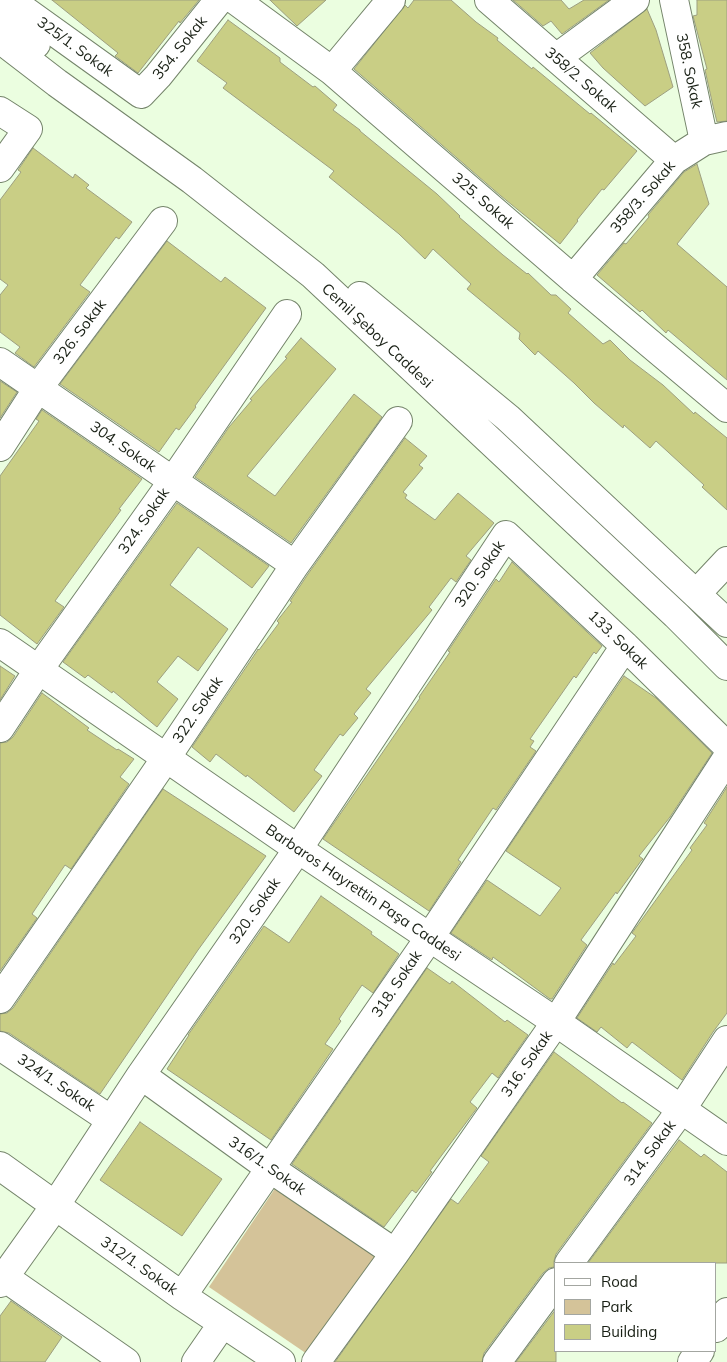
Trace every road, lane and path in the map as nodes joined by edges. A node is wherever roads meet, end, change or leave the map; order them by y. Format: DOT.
graph roads {
  1 [pos="10,0"];
  2 [pos="219,0"];
  3 [pos="235,0"];
  4 [pos="391,0"];
  5 [pos="489,0"];
  6 [pos="635,0"];
  7 [pos="674,0"];
  8 [pos="0,15"];
  9 [pos="0,39"];
  10 [pos="556,58"];
  11 [pos="332,71"];
  12 [pos="141,94"];
  13 [pos="0,111"];
  14 [pos="715,138"];
  15 [pos="674,160"];
  16 [pos="0,168"];
  17 [pos="163,221"];
  18 [pos="573,279"];
  19 [pos="287,314"];
  20 [pos="0,362"];
  21 [pos="38,388"];
  22 [pos="727,408"];
  23 [pos="398,421"];
  24 [pos="0,447"];
  25 [pos="173,481"];
  26 [pos="506,535"];
  27 [pos="727,561"];
  28 [pos="295,565"];
  29 [pos="697,593"];
  30 [pos="727,623"];
  31 [pos="0,643"];
  32 [pos="625,646"];
  33 [pos="727,666"];
  34 [pos="39,669"];
  35 [pos="0,728"];
  36 [pos="727,746"];
  37 [pos="166,758"];
  38 [pos="727,758"];
  39 [pos="298,849"];
  40 [pos="430,937"];
  41 [pos="0,999"];
  42 [pos="556,1022"];
  43 [pos="727,1040"];
  44 [pos="0,1046"];
  45 [pos="141,1076"];
  46 [pos="681,1110"];
  47 [pos="111,1120"];
  48 [pos="727,1141"];
  49 [pos="0,1166"];
  50 [pos="271,1169"];
  51 [pos="55,1206"];
  52 [pos="396,1253"];
  53 [pos="570,1262"];
  54 [pos="2,1280"];
  55 [pos="554,1285"];
  56 [pos="182,1296"];
  57 [pos="727,1312"];
  58 [pos="223,1323"];
  59 [pos="717,1327"];
  60 [pos="126,1362"];
  61 [pos="196,1362"];
  62 [pos="281,1362"];
  63 [pos="316,1362"];
  64 [pos="497,1362"];
  1 -- 12 [label="street, 325/1. Sokak"];
  2 -- 12 [label="street, 354. Sokak"];
  3 -- 11 [label="street, 325. Sokak"];
  4 -- 11 [label="street"];
  5 -- 10 [label="street, 358/2. Sokak"];
  6 -- 10 [label="street"];
  7 -- 14 [label="street, 358. Sokak"];
  8 -- 29 [label="street, Cemil Şeboy Caddesi"];
  9 -- 33 [label="street, Cemil Şeboy Caddesi"];
  10 -- 15 [label="street, 358/2. Sokak"];
  11 -- 18 [label="street, 325. Sokak"];
  13 -- 16 [label="street"];
  14 -- 15 [label="street, 358/3. Sokak"];
  15 -- 18 [label="street, 358/3. Sokak"];
  17 -- 21 [label="street, 326. Sokak"];
  18 -- 22 [label="street, 325. Sokak"];
  19 -- 25 [label="street, 324. Sokak"];
  20 -- 21 [label="street, 304. Sokak"];
  21 -- 24 [label="street, 326. Sokak"];
  21 -- 25 [label="street, 304. Sokak"];
  23 -- 28 [label="street, 322. Sokak"];
  25 -- 28 [label="street, 304. Sokak"];
  25 -- 34 [label="street, 324. Sokak"];
  26 -- 32 [label="street, 133. Sokak"];
  26 -- 39 [label="street, 320. Sokak"];
  27 -- 29 [label="street"];
  28 -- 37 [label="street, 322. Sokak"];
  29 -- 30 [label="street, Cemil Şeboy Caddesi"];
  31 -- 34 [label="street, Barbaros Hayrettin Paşa Caddesi"];
  32 -- 36 [label="street, 133. Sokak"];
  32 -- 40 [label="street, 318. Sokak"];
  34 -- 35 [label="street, 324. Sokak"];
  34 -- 37 [label="street, Barbaros Hayrettin Paşa Caddesi"];
  37 -- 39 [label="street, Barbaros Hayrettin Paşa Caddesi"];
  37 -- 41 [label="street, 322. Sokak"];
  38 -- 42 [label="street, 316. Sokak"];
  39 -- 40 [label="street, Barbaros Hayrettin Paşa Caddesi"];
  39 -- 45 [label="street, 320. Sokak"];
  40 -- 42 [label="street, Barbaros Hayrettin Paşa Caddesi"];
  40 -- 50 [label="street, 318. Sokak"];
  42 -- 46 [label="street, Barbaros Hayrettin Paşa Caddesi"];
  42 -- 52 [label="street, 316. Sokak"];
  43 -- 46 [label="street, 314. Sokak"];
  44 -- 47 [label="street, 324/1. Sokak"];
  45 -- 47 [label="street, 320. Sokak"];
  45 -- 50 [label="street, 316/1. Sokak"];
  46 -- 48 [label="street, Barbaros Hayrettin Paşa Caddesi"];
  46 -- 53 [label="street, 314. Sokak"];
  47 -- 51 [label="street, 320. Sokak"];
  49 -- 51 [label="street, 312/1. Sokak"];
  50 -- 52 [label="street, 316/1. Sokak"];
  50 -- 56 [label="street, 318. Sokak"];
  51 -- 54 [label="street, 320. Sokak"];
  51 -- 56 [label="street, 312/1. Sokak"];
  52 -- 63 [label="street, 316. Sokak"];
  54 -- 60 [label="street"];
  55 -- 64 [label="street"];
  56 -- 58 [label="street, 312/1. Sokak"];
  57 -- 59 [label="street"];
  58 -- 61 [label="street"];
  58 -- 62 [label="street, 312/1. Sokak"];
}
